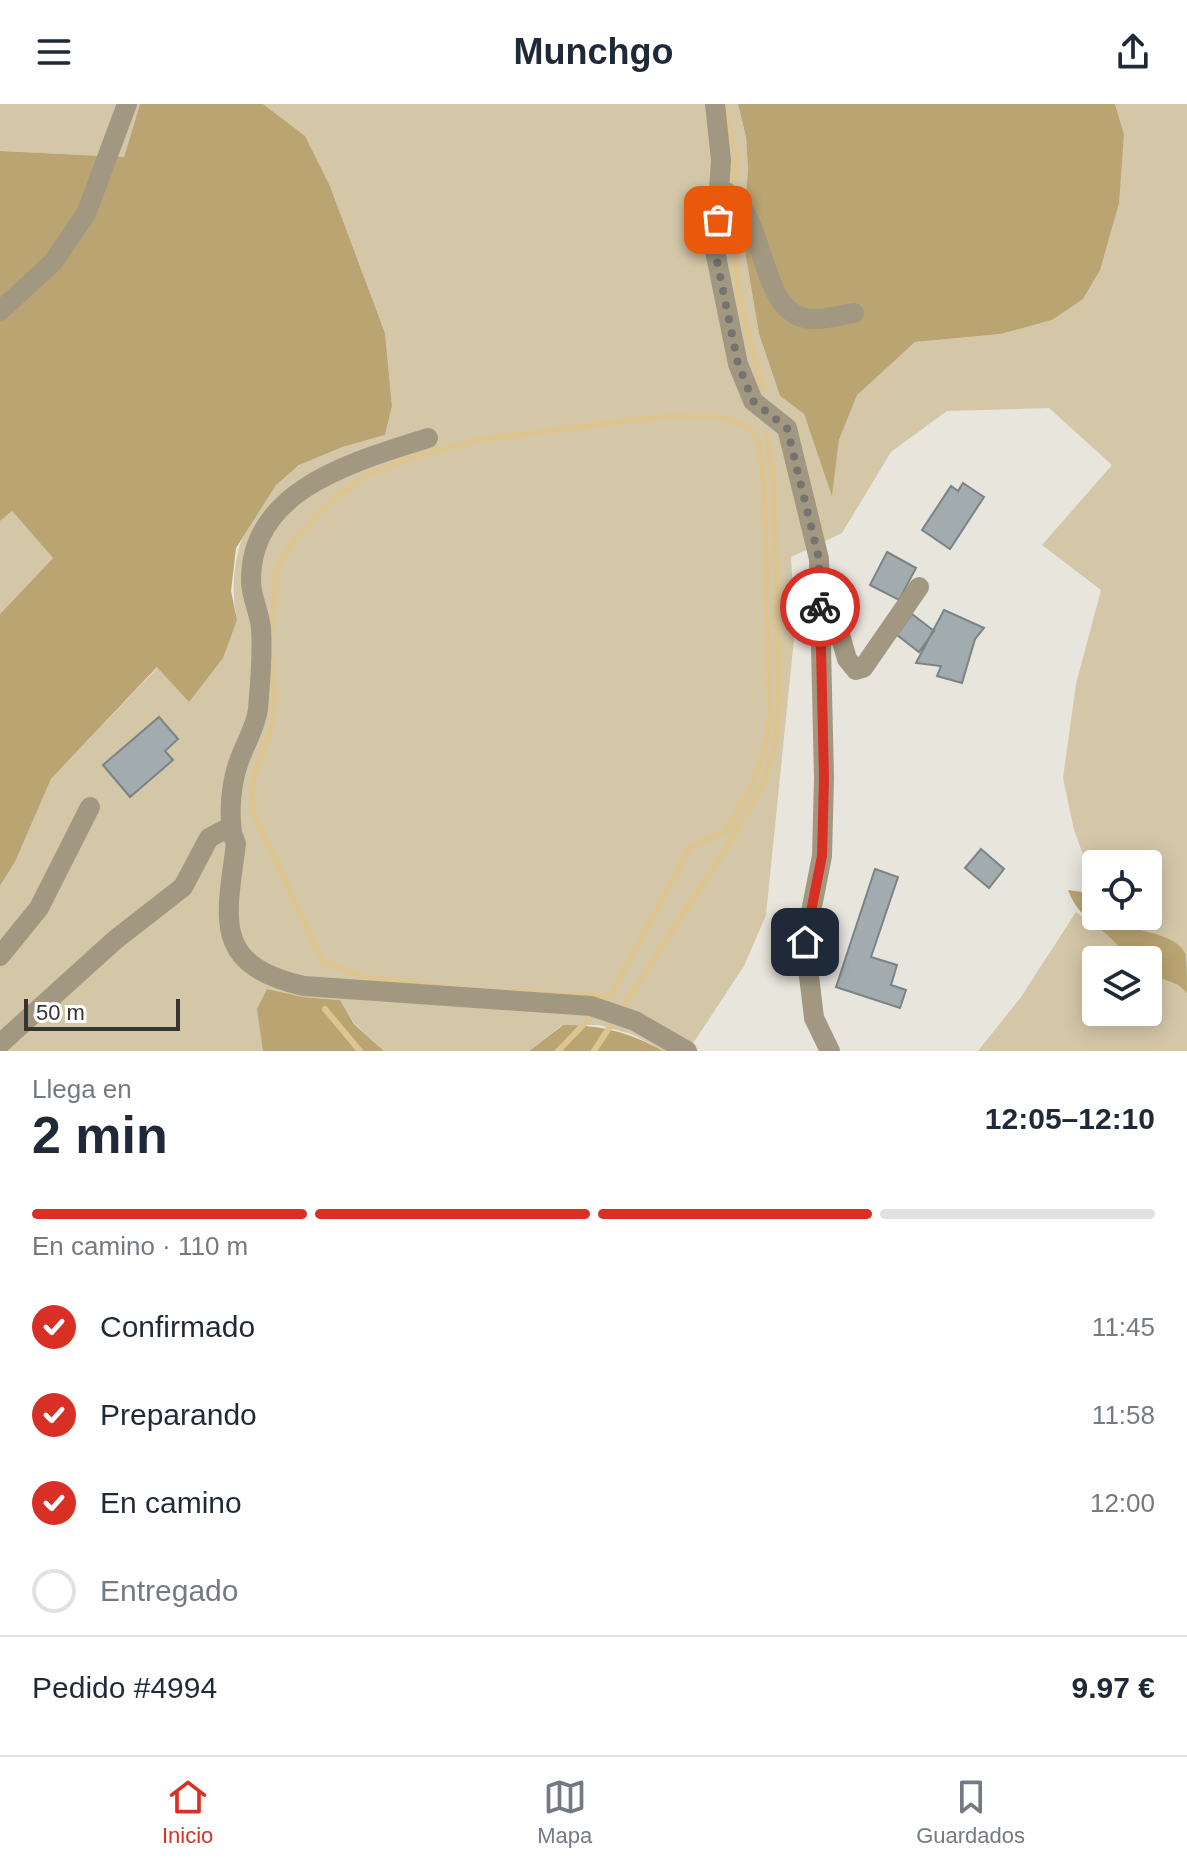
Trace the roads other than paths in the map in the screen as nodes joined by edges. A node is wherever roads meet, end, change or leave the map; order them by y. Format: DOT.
graph roads {
  1 [pos="127,104"];
  2 [pos="715,104"];
  3 [pos="725,190"];
  4 [pos="0,311"];
  5 [pos="854,313"];
  6 [pos="428,438"];
  7 [pos="819,559"];
  8 [pos="919,587"];
  9 [pos="90,807"];
  10 [pos="232,833"];
  11 [pos="0,956"];
  12 [pos="0,1044"];
  13 [pos="687,1051"];
  14 [pos="830,1051"];
  1 -- 4 [label="street"];
  2 -- 3 [label="street"];
  3 -- 5 [label="street"];
  3 -- 7 [label="street"];
  6 -- 10 [label="street"];
  7 -- 8 [label="street"];
  7 -- 14 [label="street"];
  9 -- 11 [label="street"];
  10 -- 12 [label="street"];
  10 -- 13 [label="street"];
}
